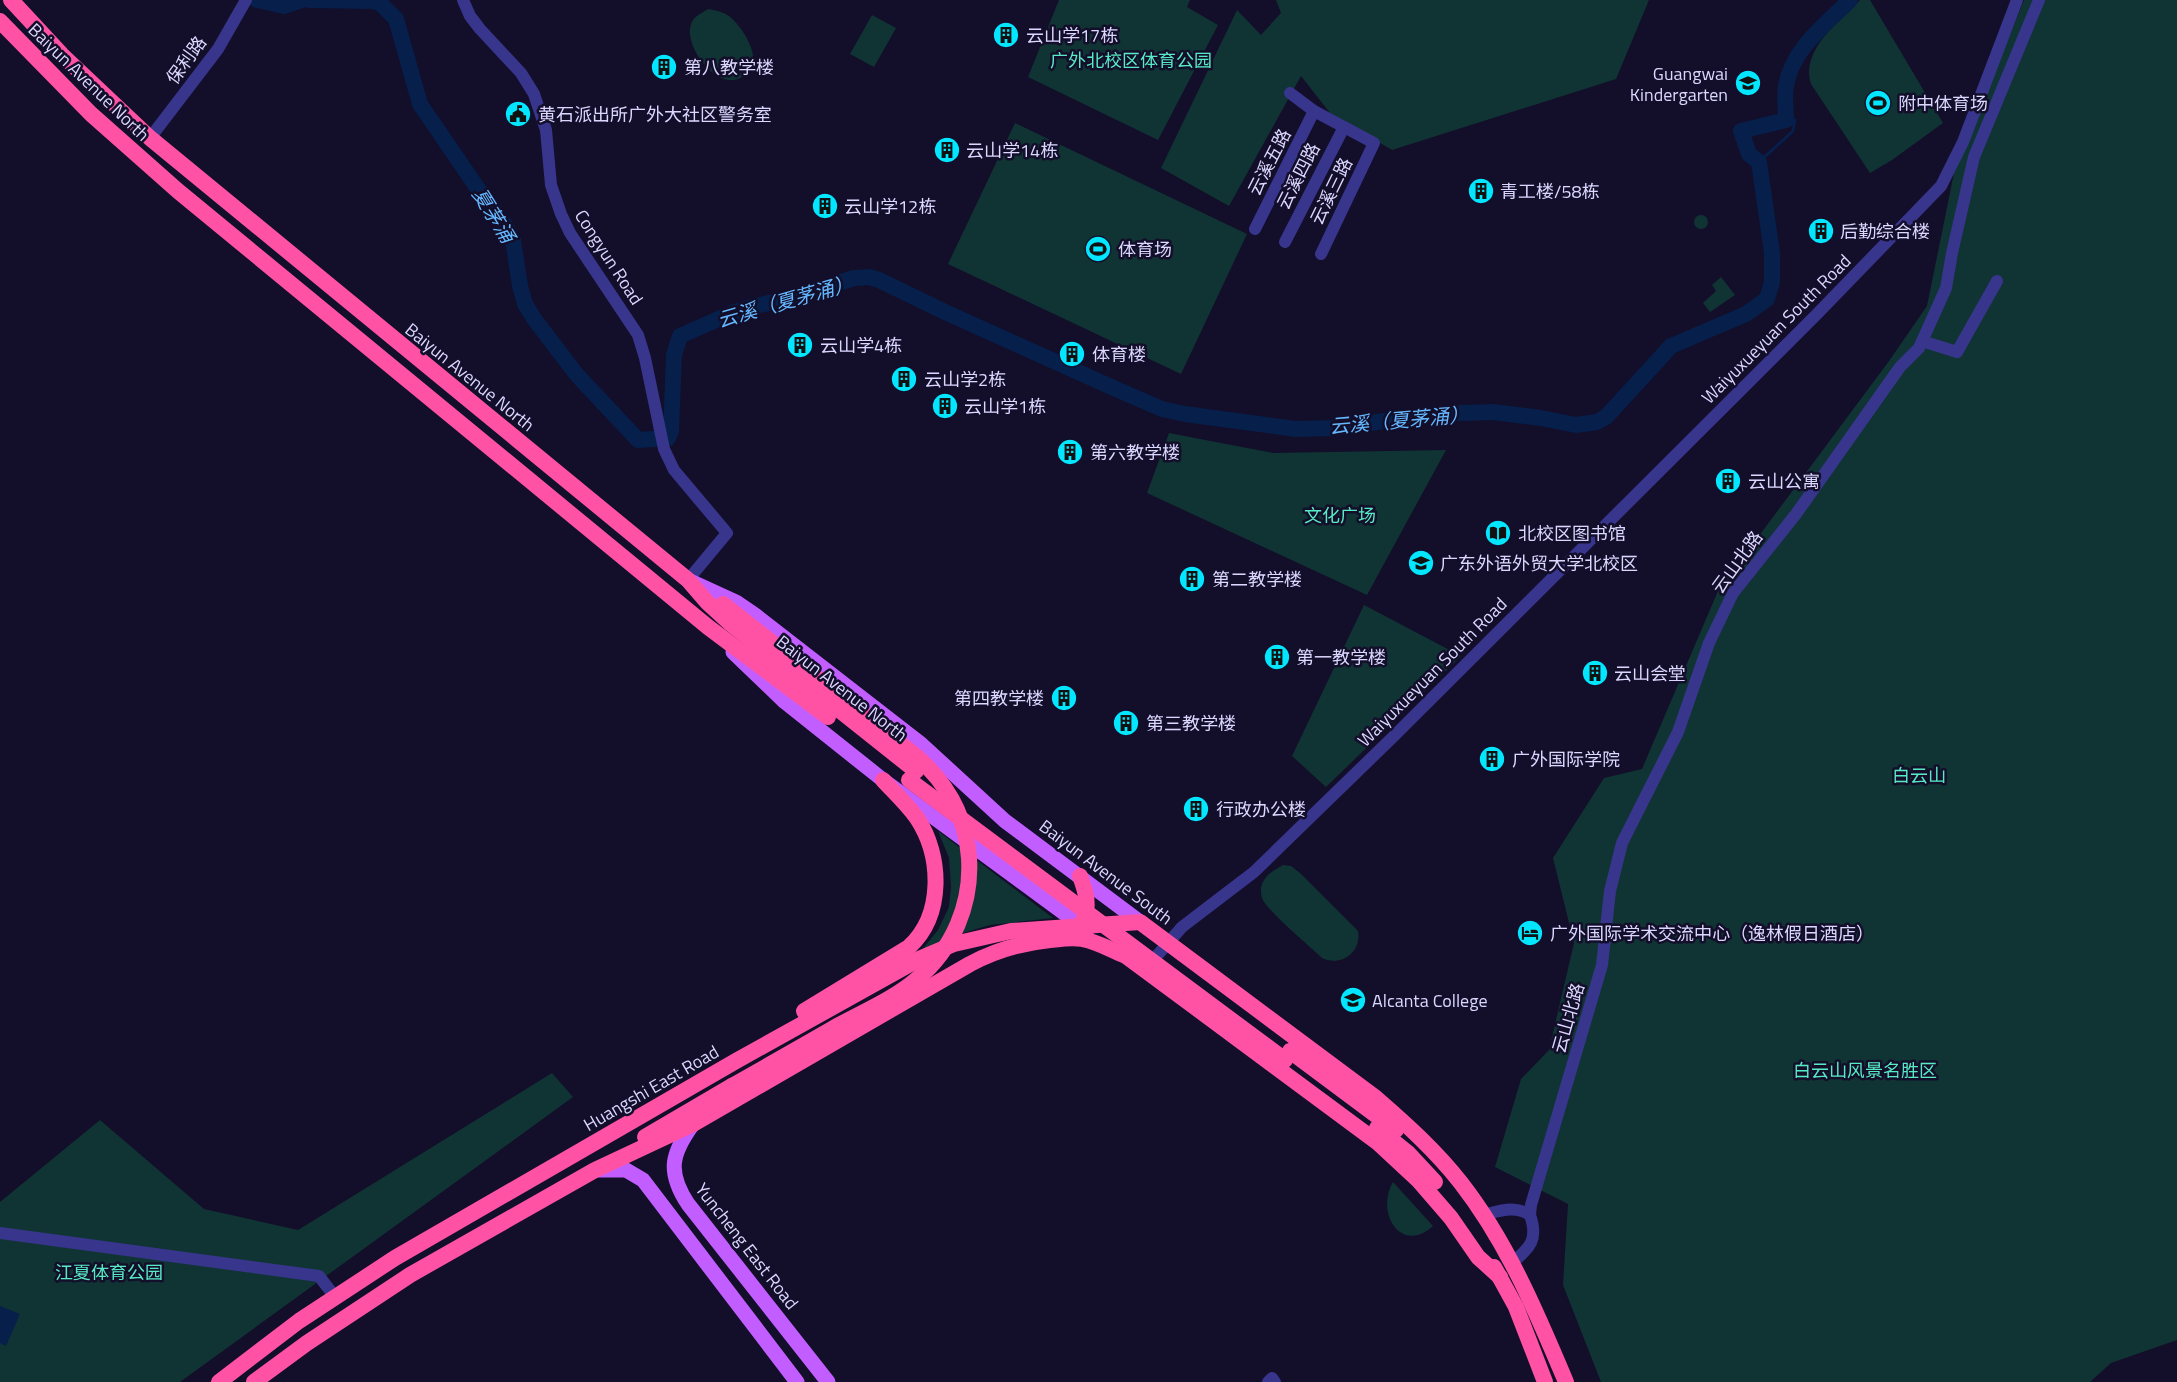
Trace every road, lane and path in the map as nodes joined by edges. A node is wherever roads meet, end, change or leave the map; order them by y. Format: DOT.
graph roads {
  1 [pos="11,0"];
  2 [pos="464,0"];
  3 [pos="2017,0"];
  4 [pos="2039,0"];
  5 [pos="243,5"];
  6 [pos="0,21"];
  7 [pos="1290,93"];
  8 [pos="1314,111"];
  9 [pos="1344,127"];
  10 [pos="150,138"];
  11 [pos="1963,142"];
  12 [pos="1977,147"];
  13 [pos="1255,229"];
  14 [pos="1285,242"];
  15 [pos="1321,254"];
  16 [pos="1996,281"];
  17 [pos="1922,341"];
  18 [pos="688,580"];
  19 [pos="717,635"];
  20 [pos="913,776"];
  21 [pos="883,780"];
  22 [pos="1080,876"];
  23 [pos="1061,912"];
  24 [pos="1140,922"];
  25 [pos="1080,925"];
  26 [pos="1065,938"];
  27 [pos="1166,942"];
  28 [pos="1126,956"];
  29 [pos="1144,970"];
  30 [pos="894,972"];
  31 [pos="907,1002"];
  32 [pos="1287,1055"];
  33 [pos="736,1061"];
  34 [pos="693,1124"];
  35 [pos="594,1170"];
  36 [pos="688,1204"];
  37 [pos="1483,1215"];
  38 [pos="1530,1215"];
  39 [pos="671,1218"];
  40 [pos="0,1233"];
  41 [pos="1511,1264"];
  42 [pos="1500,1277"];
  43 [pos="335,1297"];
  44 [pos="219,1382"];
  45 [pos="254,1382"];
  46 [pos="797,1382"];
  47 [pos="828,1382"];
  48 [pos="1268,1382"];
  49 [pos="1275,1382"];
  50 [pos="1545,1382"];
  51 [pos="1566,1382"];
  1 -- 10 [label="highway, Baiyun Avenue North"];
  2 -- 18 [label="street, Congyun Road"];
  3 -- 11 [label="street, Waiyuxueyuan South Road"];
  4 -- 12 [label="street, 云山北路"];
  5 -- 10 [label="street, 保利路"];
  6 -- 19 [label="highway, Baiyun Avenue North"];
  7 -- 8 [label="street"];
  8 -- 9 [label="street"];
  8 -- 13 [label="street, 云溪五路"];
  9 -- 14 [label="street, 云溪四路"];
  9 -- 15 [label="street, 云溪三路"];
  10 -- 18 [label="highway, Baiyun Avenue North"];
  11 -- 12 [label="street"];
  11 -- 27 [label="street, Waiyuxueyuan South Road"];
  12 -- 17 [label="street, 云山北路"];
  16 -- 17 [label="street"];
  17 -- 38 [label="street, 云山北路"];
  18 -- 20 [label="highway, Baiyun Avenue North"];
  18 -- 22 [label="main road, Baiyun Avenue South"];
  18 -- 35 [label="highway, bridge"];
  19 -- 20 [label="highway, Baiyun Avenue North"];
  19 -- 21 [label="main road, Baiyun Avenue South"];
  20 -- 32 [label="highway, Baiyun Avenue South, bridge"];
  21 -- 23 [label="main road, Baiyun Avenue South"];
  21 -- 33 [label="highway"];
  22 -- 23 [label="main road"];
  22 -- 24 [label="main road, Baiyun Avenue South"];
  22 -- 25 [label="highway"];
  23 -- 25 [label="main road, Baiyun Avenue South"];
  24 -- 25 [label="highway, Huangshi East Road"];
  24 -- 27 [label="highway, Baiyun Avenue South"];
  25 -- 26 [label="highway"];
  25 -- 28 [label="main road, Baiyun Avenue South"];
  25 -- 30 [label="highway, Huangshi East Road"];
  26 -- 28 [label="highway"];
  26 -- 31 [label="highway"];
  27 -- 29 [label="street, Waiyuxueyuan South Road"];
  27 -- 37 [label="highway, Baiyun Avenue South"];
  28 -- 29 [label="highway, Baiyun Avenue South"];
  29 -- 42 [label="highway, Baiyun Avenue South"];
  30 -- 31 [label="highway"];
  30 -- 33 [label="highway, Huangshi East Road"];
  31 -- 34 [label="highway"];
  32 -- 37 [label="highway, Baiyun Avenue South"];
  32 -- 42 [label="highway, Baiyun Avenue South"];
  33 -- 43 [label="highway, Huangshi East Road"];
  34 -- 35 [label="highway"];
  34 -- 36 [label="main road, Yuncheng East Road"];
  35 -- 39 [label="main road"];
  35 -- 45 [label="highway"];
  36 -- 39 [label="street"];
  36 -- 47 [label="main road, Yuncheng East Road"];
  37 -- 38 [label="street"];
  37 -- 41 [label="highway, Baiyun Avenue South"];
  38 -- 41 [label="street, 云山北路"];
  39 -- 46 [label="main road"];
  40 -- 43 [label="street"];
  41 -- 51 [label="highway, Baiyun Avenue South"];
  42 -- 50 [label="highway, Baiyun Avenue South"];
  43 -- 44 [label="highway, Huangshi East Road"];
  48 -- 49 [label="street"];
}
